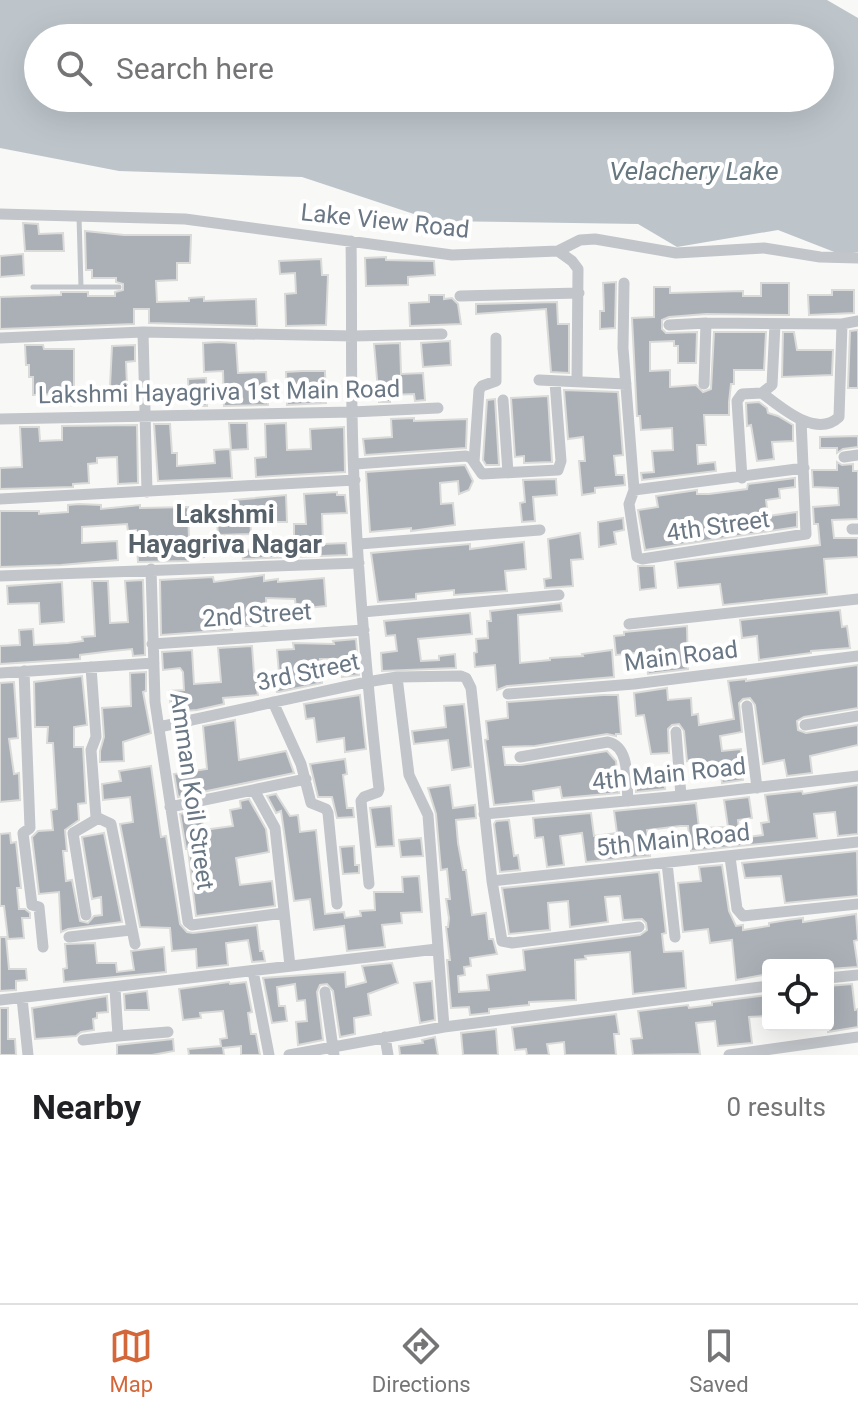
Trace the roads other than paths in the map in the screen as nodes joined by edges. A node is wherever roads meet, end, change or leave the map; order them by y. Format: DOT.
graph roads {
  1 [pos="0,214"];
  2 [pos="79,215"];
  3 [pos="351,241"];
  4 [pos="558,251"];
  5 [pos="858,258"];
  6 [pos="624,283"];
  7 [pos="33,287"];
  8 [pos="81,287"];
  9 [pos="119,287"];
  10 [pos="579,293"];
  11 [pos="460,296"];
  12 [pos="858,321"];
  13 [pos="706,323"];
  14 [pos="775,324"];
  15 [pos="842,324"];
  16 [pos="669,325"];
  17 [pos="143,332"];
  18 [pos="442,334"];
  19 [pos="353,336"];
  20 [pos="0,338"];
  21 [pos="496,338"];
  22 [pos="539,380"];
  23 [pos="577,380"];
  24 [pos="555,382"];
  25 [pos="626,384"];
  26 [pos="704,384"];
  27 [pos="762,393"];
  28 [pos="503,400"];
  29 [pos="438,408"];
  30 [pos="352,412"];
  31 [pos="144,417"];
  32 [pos="0,419"];
  33 [pos="801,420"];
  34 [pos="858,455"];
  35 [pos="844,457"];
  36 [pos="471,459"];
  37 [pos="355,464"];
  38 [pos="804,468"];
  39 [pos="508,473"];
  40 [pos="742,478"];
  41 [pos="355,480"];
  42 [pos="634,490"];
  43 [pos="147,492"];
  44 [pos="0,499"];
  45 [pos="540,530"];
  46 [pos="359,544"];
  47 [pos="359,563"];
  48 [pos="151,569"];
  49 [pos="0,576"];
  50 [pos="559,595"];
  51 [pos="858,599"];
  52 [pos="362,612"];
  53 [pos="629,624"];
  54 [pos="364,630"];
  55 [pos="152,644"];
  56 [pos="858,656"];
  57 [pos="154,663"];
  58 [pos="91,667"];
  59 [pos="24,671"];
  60 [pos="0,673"];
  61 [pos="397,677"];
  62 [pos="367,682"];
  63 [pos="508,694"];
  64 [pos="273,702"];
  65 [pos="747,706"];
  66 [pos="858,716"];
  67 [pos="805,725"];
  68 [pos="159,727"];
  69 [pos="676,732"];
  70 [pos="520,757"];
  71 [pos="858,776"];
  72 [pos="306,779"];
  73 [pos="757,788"];
  74 [pos="254,790"];
  75 [pos="681,796"];
  76 [pos="628,801"];
  77 [pos="170,807"];
  78 [pos="484,814"];
  79 [pos="97,819"];
  80 [pos="858,842"];
  81 [pos="730,857"];
  82 [pos="667,863"];
  83 [pos="492,881"];
  84 [pos="369,884"];
  85 [pos="337,904"];
  86 [pos="858,904"];
  87 [pos="284,913"];
  88 [pos="86,915"];
  89 [pos="639,927"];
  90 [pos="131,930"];
  91 [pos="69,937"];
  92 [pos="675,937"];
  93 [pos="135,944"];
  94 [pos="43,947"];
  95 [pos="437,949"];
  96 [pos="290,966"];
  97 [pos="253,971"];
  98 [pos="858,975"];
  99 [pos="834,977"];
  100 [pos="762,987"];
  101 [pos="115,989"];
  102 [pos="325,992"];
  103 [pos="22,998"];
  104 [pos="0,1000"];
  105 [pos="444,1027"];
  106 [pos="168,1032"];
  107 [pos="118,1036"];
  108 [pos="385,1037"];
  109 [pos="858,1037"];
  110 [pos="83,1040"];
  111 [pos="333,1050"];
  112 [pos="28,1055"];
  113 [pos="269,1055"];
  114 [pos="289,1055"];
  115 [pos="388,1055"];
  116 [pos="729,1055"];
  1 -- 2 [label="street, Lake View Road"];
  2 -- 3 [label="street, Lake View Road"];
  2 -- 8 [label="lane"];
  3 -- 4 [label="street, Lake View Road"];
  3 -- 19 [label="street"];
  4 -- 5 [label="street, Lake View Road"];
  4 -- 10 [label="street"];
  6 -- 25 [label="street"];
  7 -- 8 [label="lane"];
  8 -- 9 [label="lane"];
  10 -- 11 [label="street"];
  10 -- 23 [label="street"];
  12 -- 15 [label="street"];
  13 -- 14 [label="street"];
  13 -- 16 [label="street"];
  13 -- 26 [label="street"];
  14 -- 15 [label="street"];
  14 -- 27 [label="street"];
  15 -- 33 [label="street"];
  17 -- 19 [label="street"];
  17 -- 20 [label="street"];
  17 -- 31 [label="street"];
  18 -- 19 [label="street"];
  19 -- 30 [label="street"];
  21 -- 36 [label="street"];
  22 -- 24 [label="street"];
  23 -- 24 [label="street"];
  23 -- 25 [label="street"];
  24 -- 39 [label="street"];
  25 -- 42 [label="street"];
  27 -- 33 [label="street"];
  27 -- 40 [label="street"];
  28 -- 39 [label="street"];
  29 -- 30 [label="street, Lakshmi Hayagriva 1st Main Road"];
  30 -- 31 [label="street, Lakshmi Hayagriva 1st Main Road"];
  30 -- 37 [label="street"];
  31 -- 32 [label="street, Lakshmi Hayagriva 1st Main Road"];
  31 -- 43 [label="street"];
  33 -- 38 [label="street"];
  34 -- 35 [label="street"];
  36 -- 37 [label="street"];
  36 -- 39 [label="street"];
  37 -- 41 [label="street"];
  38 -- 40 [label="street"];
  38 -- 42 [label="street, 4th Street"];
  40 -- 42 [label="street"];
  41 -- 43 [label="street"];
  41 -- 46 [label="street"];
  43 -- 44 [label="street"];
  45 -- 46 [label="street"];
  46 -- 47 [label="street"];
  47 -- 48 [label="street"];
  47 -- 52 [label="street"];
  48 -- 49 [label="street"];
  48 -- 55 [label="street, Amman Koil Street"];
  50 -- 52 [label="street"];
  51 -- 53 [label="street"];
  52 -- 54 [label="street"];
  54 -- 55 [label="street, 2nd Street"];
  54 -- 62 [label="street"];
  55 -- 57 [label="street, Amman Koil Street"];
  56 -- 63 [label="street, Main Road"];
  57 -- 58 [label="street"];
  57 -- 68 [label="street, Amman Koil Street"];
  58 -- 59 [label="street"];
  58 -- 79 [label="street"];
  59 -- 60 [label="street"];
  59 -- 94 [label="street"];
  61 -- 62 [label="street, 3rd Street"];
  61 -- 78 [label="street, 3rd Street"];
  61 -- 95 [label="street"];
  62 -- 64 [label="street, 3rd Street"];
  62 -- 84 [label="street"];
  64 -- 68 [label="street, 3rd Street"];
  64 -- 72 [label="street"];
  65 -- 73 [label="street"];
  66 -- 67 [label="street"];
  68 -- 77 [label="street, Amman Koil Street"];
  69 -- 75 [label="street"];
  70 -- 76 [label="street"];
  71 -- 73 [label="street, 4th Main Road"];
  72 -- 74 [label="street"];
  72 -- 85 [label="street"];
  73 -- 75 [label="street, 4th Main Road"];
  74 -- 77 [label="street"];
  74 -- 87 [label="street"];
  75 -- 76 [label="street, 4th Main Road"];
  76 -- 78 [label="street, 4th Main Road"];
  77 -- 87 [label="street, Amman Koil Street"];
  78 -- 83 [label="street"];
  79 -- 88 [label="street"];
  79 -- 90 [label="street"];
  80 -- 81 [label="street, 5th Main Road"];
  81 -- 82 [label="street, 5th Main Road"];
  81 -- 86 [label="street"];
  82 -- 83 [label="street, 5th Main Road"];
  82 -- 92 [label="street"];
  83 -- 89 [label="street"];
  87 -- 96 [label="street"];
  90 -- 91 [label="street"];
  90 -- 93 [label="street"];
  95 -- 96 [label="street"];
  95 -- 105 [label="street"];
  96 -- 97 [label="street"];
  97 -- 101 [label="street"];
  97 -- 113 [label="street"];
  98 -- 99 [label="street"];
  100 -- 105 [label="street"];
  101 -- 103 [label="street"];
  101 -- 107 [label="street"];
  102 -- 111 [label="street"];
  103 -- 104 [label="street"];
  103 -- 112 [label="street"];
  105 -- 108 [label="street"];
  106 -- 107 [label="street"];
  107 -- 110 [label="street"];
  108 -- 111 [label="street"];
  108 -- 115 [label="street"];
  109 -- 116 [label="street"];
  111 -- 114 [label="street"];
}
